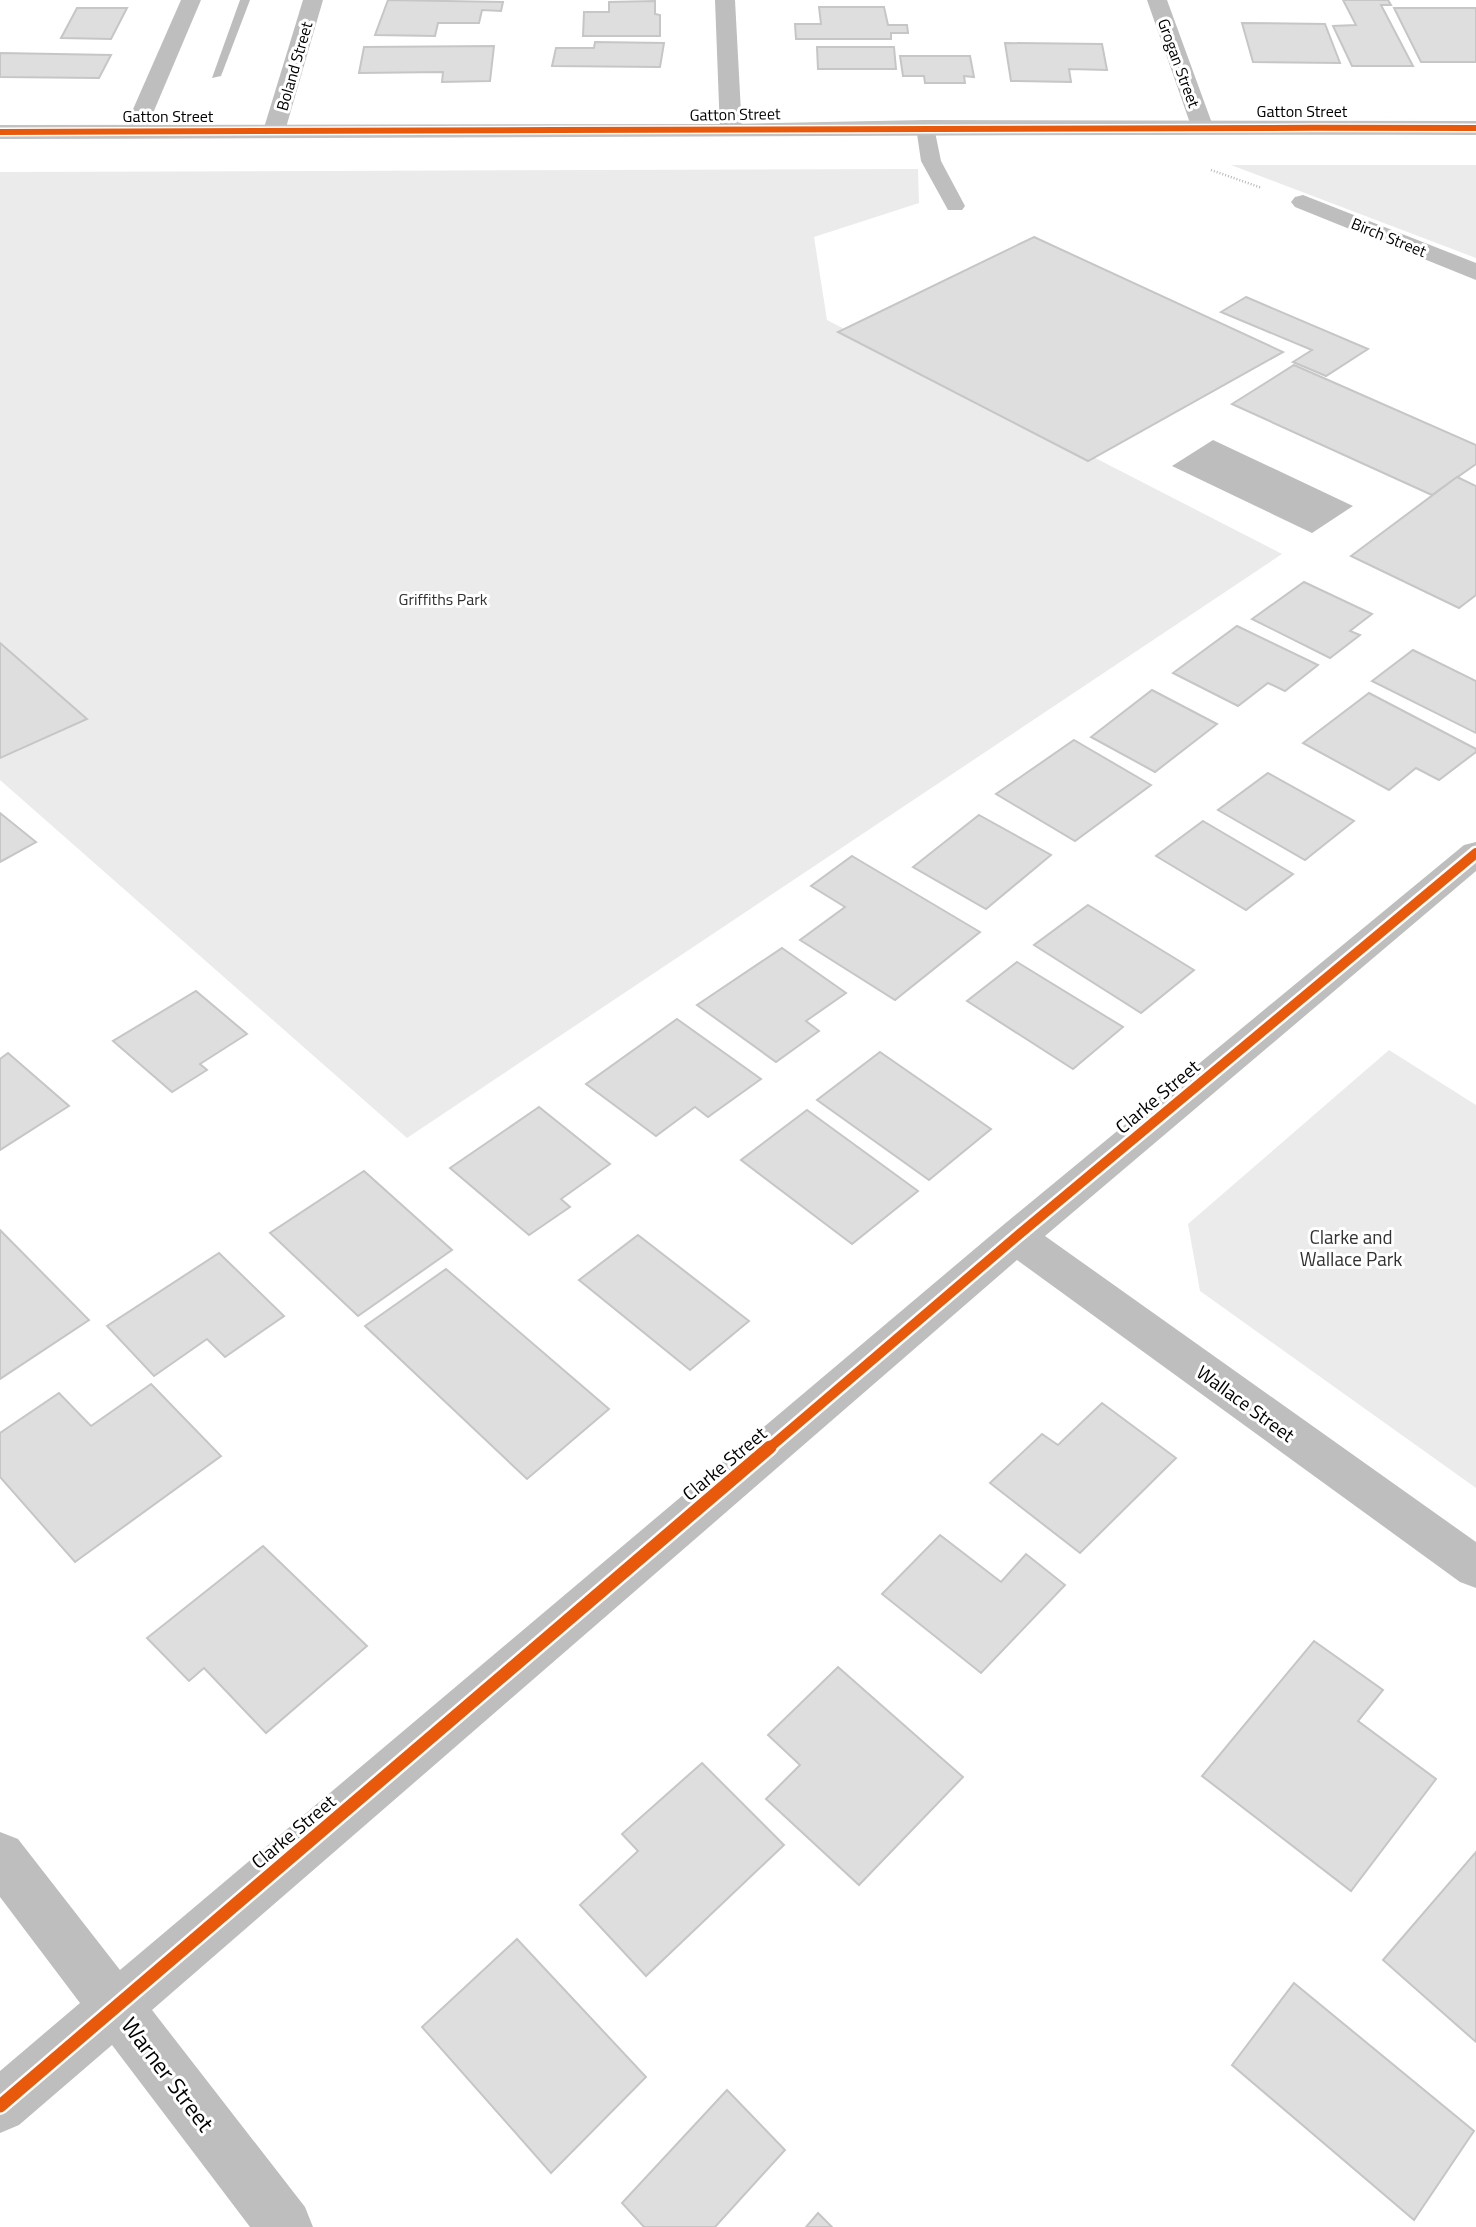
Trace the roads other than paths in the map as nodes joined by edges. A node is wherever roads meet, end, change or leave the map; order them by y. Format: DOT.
graph roads {
  1 [pos="191,0"];
  2 [pos="313,0"];
  3 [pos="725,0"];
  4 [pos="1157,0"];
  5 [pos="1202,126"];
  6 [pos="925,127"];
  7 [pos="1474,127"];
  8 [pos="274,131"];
  9 [pos="731,131"];
  10 [pos="0,132"];
  11 [pos="134,132"];
  12 [pos="1303,202"];
  13 [pos="955,206"];
  14 [pos="1476,272"];
  15 [pos="1476,853"];
  16 [pos="1016,1237"];
  17 [pos="1476,1568"];
  18 [pos="0,1856"];
  19 [pos="116,2006"];
  20 [pos="0,2106"];
  21 [pos="285,2227"];
  1 -- 11 [label="street"];
  2 -- 8 [label="street, Boland Street"];
  3 -- 9 [label="street"];
  4 -- 5 [label="street, Grogan Street"];
  5 -- 6 [label="street, Gatton Street"];
  5 -- 7 [label="street, Gatton Street"];
  6 -- 9 [label="street, Gatton Street"];
  6 -- 13 [label="lane"];
  8 -- 9 [label="street, Gatton Street"];
  8 -- 11 [label="street, Gatton Street"];
  10 -- 11 [label="street, Gatton Street"];
  12 -- 14 [label="street, Birch Street"];
  15 -- 16 [label="street, Clarke Street"];
  16 -- 17 [label="street, Wallace Street"];
  16 -- 19 [label="street, Clarke Street"];
  18 -- 19 [label="street, Warner Street"];
  19 -- 20 [label="street, Clarke Street"];
  19 -- 21 [label="street, Warner Street"];
}
